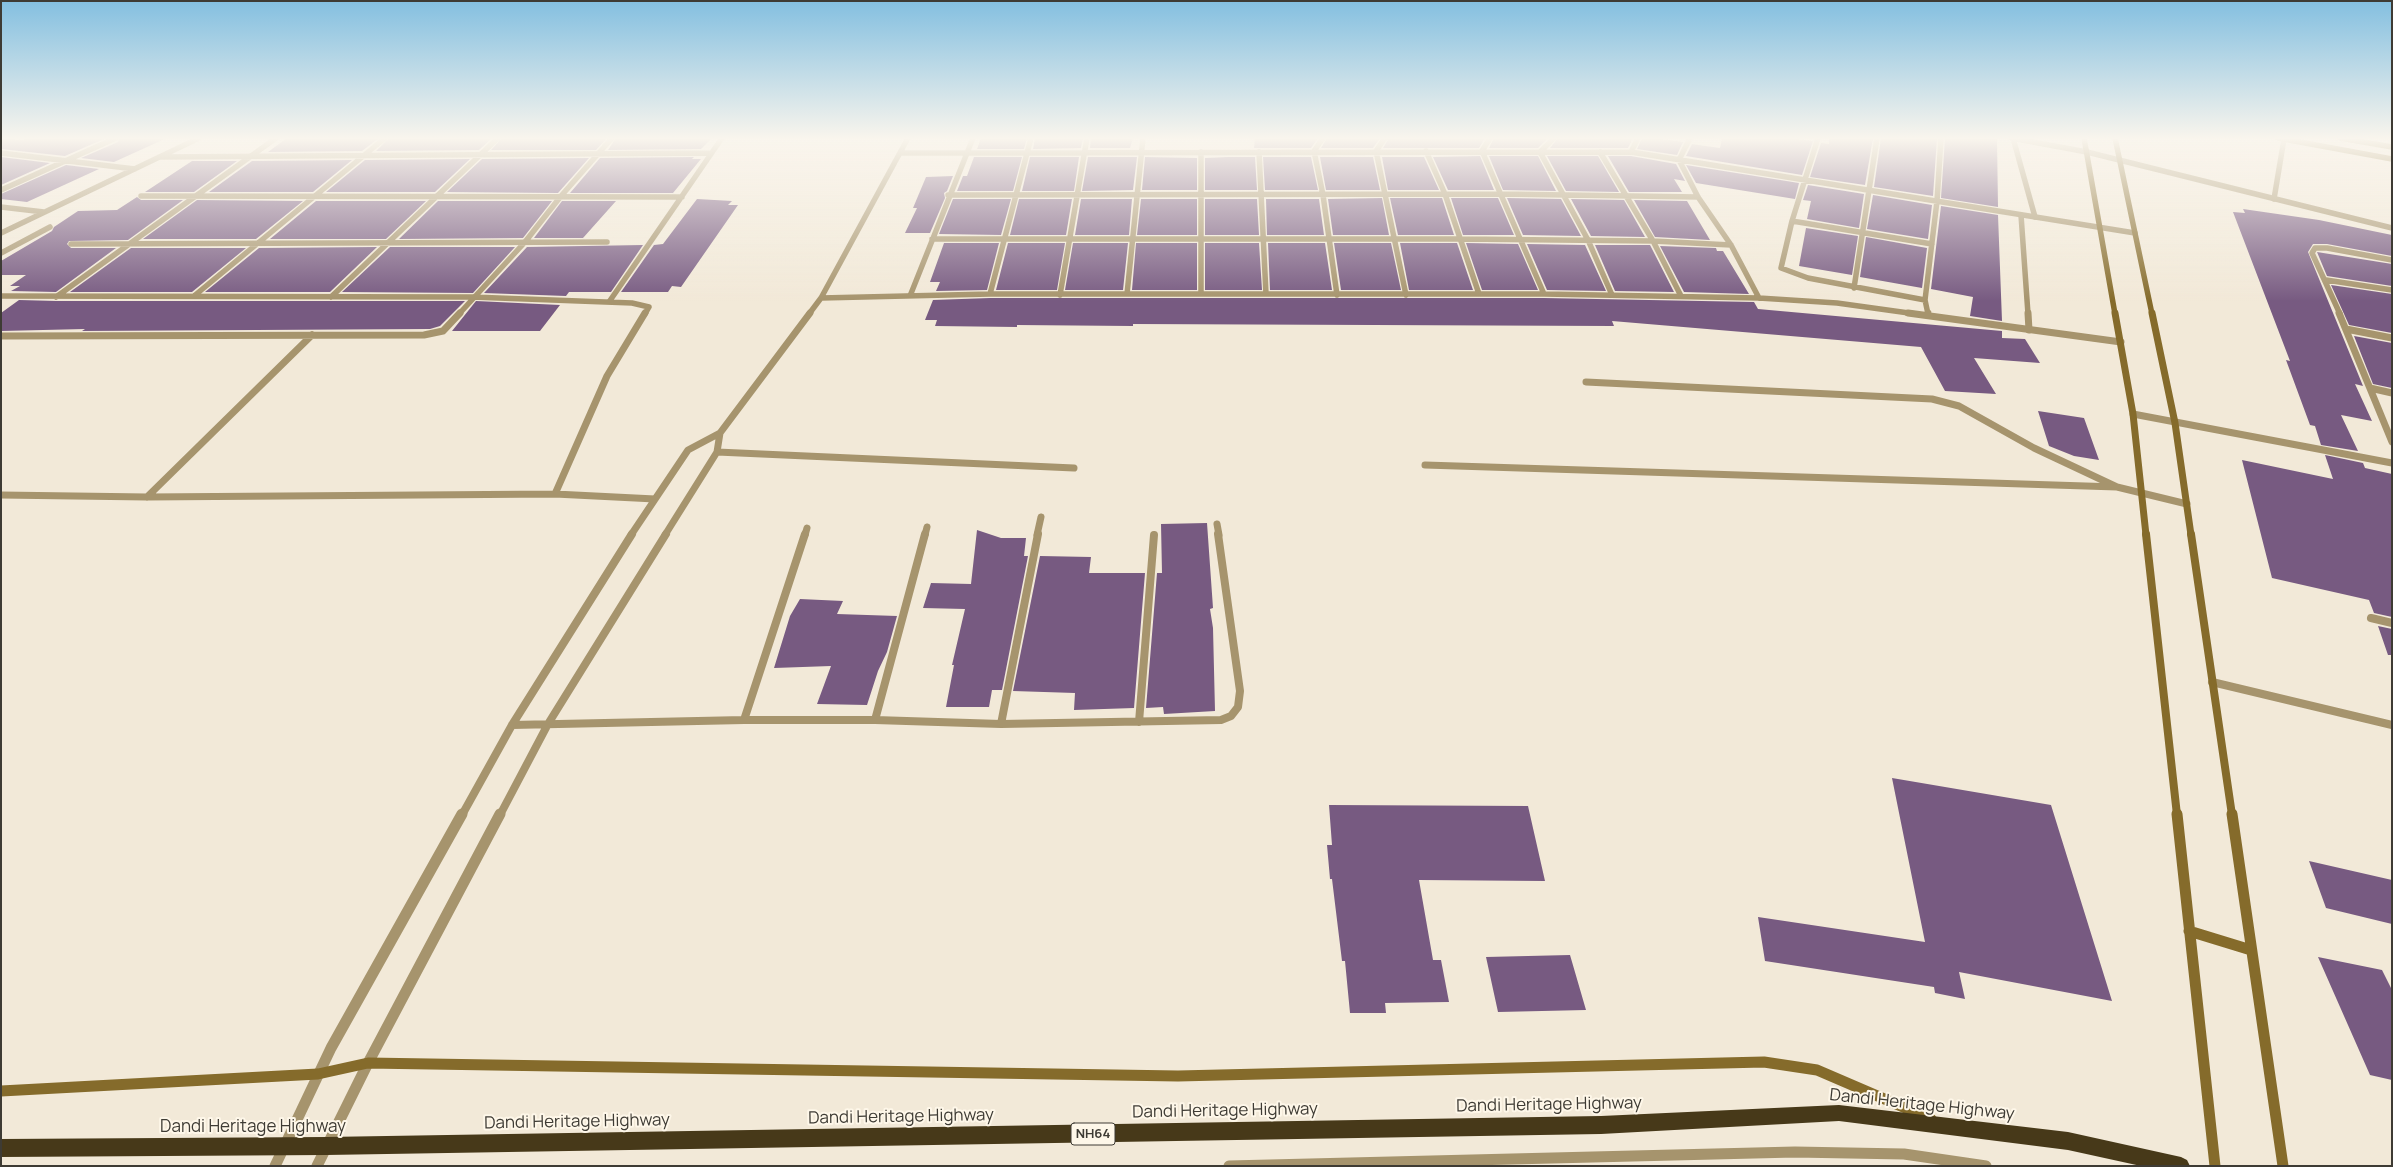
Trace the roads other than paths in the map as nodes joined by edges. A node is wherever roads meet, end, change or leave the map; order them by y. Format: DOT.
graph roads {
  1 [pos="86,192"];
  2 [pos="199,192"];
  3 [pos="319,192"];
  4 [pos="442,192"];
  5 [pos="564,192"];
  6 [pos="685,192"];
  7 [pos="879,192"];
  8 [pos="1202,192"];
  9 [pos="1624,192"];
  10 [pos="1696,192"];
  11 [pos="1801,192"];
  12 [pos="1868,192"];
  13 [pos="1888,192"];
  14 [pos="1938,192"];
  15 [pos="2028,192"];
  16 [pos="2094,192"];
  17 [pos="2127,192"];
  18 [pos="2248,192"];
  19 [pos="2275,192"];
  20 [pos="1015,194"];
  21 [pos="1135,194"];
  22 [pos="1260,194"];
  23 [pos="1445,194"];
  24 [pos="1502,194"];
  25 [pos="1565,194"];
  26 [pos="948,195"];
  27 [pos="1076,195"];
  28 [pos="1323,195"];
  29 [pos="1385,195"];
  30 [pos="141,196"];
  31 [pos="194,196"];
  32 [pos="315,196"];
  33 [pos="561,196"];
  34 [pos="1202,196"];
  35 [pos="1626,196"];
  36 [pos="437,197"];
  37 [pos="682,197"];
  38 [pos="1698,197"];
  39 [pos="2274,199"];
  40 [pos="1937,201"];
  41 [pos="1,206"];
  42 [pos="45,212"];
  43 [pos="2021,215"];
  44 [pos="2035,217"];
  45 [pos="1792,221"];
  46 [pos="50,227"];
  47 [pos="2101,228"];
  48 [pos="2392,228"];
  49 [pos="1864,232"];
  50 [pos="1,233"];
  51 [pos="2135,233"];
  52 [pos="932,238"];
  53 [pos="1069,238"];
  54 [pos="1003,239"];
  55 [pos="1131,239"];
  56 [pos="1329,239"];
  57 [pos="1395,239"];
  58 [pos="1461,239"];
  59 [pos="1202,240"];
  60 [pos="1262,240"];
  61 [pos="1588,240"];
  62 [pos="1522,241"];
  63 [pos="1653,241"];
  64 [pos="130,242"];
  65 [pos="258,242"];
  66 [pos="391,242"];
  67 [pos="525,242"];
  68 [pos="607,242"];
  69 [pos="71,244"];
  70 [pos="1932,244"];
  71 [pos="1731,245"];
  72 [pos="1,253"];
  73 [pos="2392,260"];
  74 [pos="2326,280"];
  75 [pos="1854,288"];
  76 [pos="2392,290"];
  77 [pos="990,294"];
  78 [pos="1127,294"];
  79 [pos="1201,294"];
  80 [pos="1266,294"];
  81 [pos="1406,294"];
  82 [pos="1479,294"];
  83 [pos="1544,294"];
  84 [pos="1612,294"];
  85 [pos="1060,295"];
  86 [pos="1338,295"];
  87 [pos="1,296"];
  88 [pos="194,296"];
  89 [pos="910,296"];
  90 [pos="1681,296"];
  91 [pos="56,297"];
  92 [pos="472,297"];
  93 [pos="331,298"];
  94 [pos="821,298"];
  95 [pos="1760,298"];
  96 [pos="1925,300"];
  97 [pos="609,302"];
  98 [pos="1928,316"];
  99 [pos="2346,329"];
  100 [pos="2030,330"];
  101 [pos="312,335"];
  102 [pos="1,336"];
  103 [pos="2392,338"];
  104 [pos="2121,342"];
  105 [pos="1586,382"];
  106 [pos="2370,388"];
  107 [pos="2392,393"];
  108 [pos="2133,414"];
  109 [pos="2175,423"];
  110 [pos="720,433"];
  111 [pos="2392,442"];
  112 [pos="717,452"];
  113 [pos="2392,463"];
  114 [pos="1425,465"];
  115 [pos="1074,468"];
  116 [pos="2118,486"];
  117 [pos="556,494"];
  118 [pos="2142,494"];
  119 [pos="1,495"];
  120 [pos="147,497"];
  121 [pos="655,499"];
  122 [pos="2187,504"];
  123 [pos="1041,517"];
  124 [pos="1217,524"];
  125 [pos="927,527"];
  126 [pos="807,528"];
  127 [pos="1154,535"];
  128 [pos="2371,618"];
  129 [pos="2392,623"];
  130 [pos="2212,682"];
  131 [pos="744,720"];
  132 [pos="875,720"];
  133 [pos="1139,722"];
  134 [pos="548,724"];
  135 [pos="1001,724"];
  136 [pos="512,725"];
  137 [pos="2392,725"];
  138 [pos="2189,931"];
  139 [pos="2251,950"];
  140 [pos="368,1063"];
  141 [pos="318,1074"];
  142 [pos="1,1091"];
  143 [pos="1950,1127"];
  144 [pos="326,1146"];
  145 [pos="284,1147"];
  146 [pos="1,1148"];
  147 [pos="275,1166"];
  148 [pos="318,1166"];
  149 [pos="1229,1166"];
  150 [pos="1986,1166"];
  151 [pos="2181,1166"];
  152 [pos="2215,1166"];
  153 [pos="2283,1166"];
  1 -- 42 [label="street"];
  2 -- 31 [label="street"];
  3 -- 32 [label="street"];
  4 -- 36 [label="street"];
  5 -- 33 [label="street"];
  6 -- 37 [label="street"];
  7 -- 94 [label="street"];
  8 -- 34 [label="street"];
  9 -- 35 [label="street"];
  10 -- 38 [label="street"];
  11 -- 45 [label="street"];
  12 -- 49 [label="street"];
  13 -- 40 [label="street"];
  14 -- 40 [label="street"];
  15 -- 44 [label="street"];
  16 -- 47 [label="street"];
  17 -- 51 [label="street"];
  18 -- 39 [label="street"];
  19 -- 39 [label="street"];
  20 -- 26 [label="street"];
  20 -- 27 [label="street"];
  20 -- 54 [label="street"];
  21 -- 27 [label="street"];
  21 -- 34 [label="street"];
  21 -- 55 [label="street"];
  22 -- 28 [label="street"];
  22 -- 34 [label="street"];
  22 -- 60 [label="street"];
  23 -- 24 [label="street"];
  23 -- 29 [label="street"];
  23 -- 58 [label="street"];
  24 -- 25 [label="street"];
  24 -- 62 [label="street"];
  25 -- 35 [label="street"];
  25 -- 61 [label="street"];
  26 -- 52 [label="street"];
  27 -- 53 [label="street"];
  28 -- 29 [label="street"];
  28 -- 56 [label="street"];
  29 -- 57 [label="street"];
  30 -- 31 [label="street"];
  31 -- 32 [label="street"];
  31 -- 64 [label="street"];
  32 -- 36 [label="street"];
  32 -- 65 [label="street"];
  33 -- 36 [label="street"];
  33 -- 37 [label="street"];
  33 -- 67 [label="street"];
  34 -- 59 [label="street"];
  35 -- 38 [label="street"];
  35 -- 63 [label="street"];
  36 -- 66 [label="street"];
  37 -- 97 [label="street"];
  38 -- 71 [label="street"];
  39 -- 48 [label="street"];
  40 -- 43 [label="street"];
  40 -- 70 [label="street"];
  41 -- 42 [label="street"];
  42 -- 50 [label="street"];
  43 -- 44 [label="street"];
  43 -- 100 [label="street"];
  44 -- 47 [label="street"];
  45 -- 49 [label="street"];
  45 -- 75 [label="street"];
  46 -- 72 [label="street"];
  47 -- 51 [label="street"];
  47 -- 104 [label="street"];
  49 -- 70 [label="street"];
  49 -- 75 [label="street"];
  51 -- 109 [label="street"];
  52 -- 54 [label="street"];
  52 -- 89 [label="street"];
  53 -- 54 [label="street"];
  53 -- 55 [label="street"];
  53 -- 85 [label="street"];
  54 -- 77 [label="street"];
  55 -- 59 [label="street"];
  55 -- 78 [label="street"];
  56 -- 57 [label="street"];
  56 -- 60 [label="street"];
  56 -- 86 [label="street"];
  57 -- 58 [label="street"];
  57 -- 81 [label="street"];
  58 -- 62 [label="street"];
  58 -- 82 [label="street"];
  59 -- 60 [label="street"];
  59 -- 79 [label="street"];
  60 -- 80 [label="street"];
  61 -- 62 [label="street"];
  61 -- 63 [label="street"];
  61 -- 84 [label="street"];
  62 -- 83 [label="street"];
  63 -- 71 [label="street"];
  63 -- 90 [label="street"];
  64 -- 65 [label="street"];
  64 -- 69 [label="street"];
  64 -- 91 [label="street"];
  65 -- 66 [label="street"];
  65 -- 88 [label="street"];
  66 -- 67 [label="street"];
  66 -- 93 [label="street"];
  67 -- 68 [label="street"];
  67 -- 92 [label="street"];
  70 -- 96 [label="street"];
  71 -- 95 [label="street"];
  73 -- 74 [label="street"];
  74 -- 76 [label="street"];
  74 -- 99 [label="street"];
  75 -- 96 [label="street"];
  77 -- 85 [label="street"];
  77 -- 89 [label="street"];
  78 -- 79 [label="street"];
  78 -- 85 [label="street"];
  79 -- 80 [label="street"];
  80 -- 86 [label="street"];
  81 -- 82 [label="street"];
  81 -- 86 [label="street"];
  82 -- 83 [label="street"];
  83 -- 84 [label="street"];
  84 -- 90 [label="street"];
  87 -- 91 [label="street"];
  88 -- 91 [label="street"];
  88 -- 93 [label="street"];
  89 -- 94 [label="street"];
  90 -- 95 [label="street"];
  92 -- 93 [label="street"];
  92 -- 97 [label="street"];
  92 -- 101 [label="street"];
  94 -- 110 [label="street"];
  95 -- 98 [label="street"];
  96 -- 98 [label="street"];
  97 -- 117 [label="street"];
  98 -- 100 [label="street"];
  99 -- 103 [label="street"];
  99 -- 106 [label="street"];
  100 -- 104 [label="street"];
  101 -- 102 [label="street"];
  101 -- 120 [label="street"];
  104 -- 108 [label="street"];
  105 -- 116 [label="street"];
  106 -- 107 [label="street"];
  106 -- 111 [label="street"];
  108 -- 109 [label="street"];
  108 -- 118 [label="street"];
  109 -- 113 [label="street"];
  109 -- 122 [label="street"];
  110 -- 112 [label="street"];
  110 -- 121 [label="street"];
  112 -- 115 [label="street"];
  112 -- 134 [label="street"];
  114 -- 116 [label="street"];
  116 -- 118 [label="street"];
  117 -- 120 [label="street"];
  117 -- 121 [label="street"];
  118 -- 122 [label="street"];
  118 -- 138 [label="street"];
  119 -- 120 [label="street"];
  121 -- 136 [label="street"];
  122 -- 130 [label="street"];
  123 -- 135 [label="street"];
  124 -- 133 [label="street"];
  125 -- 132 [label="street"];
  126 -- 131 [label="street"];
  127 -- 133 [label="street"];
  128 -- 129 [label="street"];
  130 -- 137 [label="street"];
  130 -- 139 [label="street"];
  131 -- 132 [label="street"];
  131 -- 134 [label="street"];
  132 -- 135 [label="street"];
  133 -- 135 [label="street"];
  134 -- 136 [label="street"];
  134 -- 140 [label="street"];
  136 -- 141 [label="street"];
  138 -- 139 [label="street"];
  138 -- 152 [label="street"];
  139 -- 153 [label="street"];
  140 -- 141 [label="street"];
  140 -- 143 [label="street"];
  140 -- 144 [label="street"];
  141 -- 142 [label="street"];
  141 -- 145 [label="street"];
  143 -- 144 [label="highway, Dandi Heritage Highway / NH64"];
  143 -- 151 [label="highway, Dandi Heritage Highway / NH64"];
  144 -- 145 [label="highway, Dandi Heritage Highway / NH64"];
  144 -- 148 [label="street"];
  145 -- 146 [label="highway, Dandi Heritage Highway / NH64"];
  145 -- 147 [label="street"];
  149 -- 150 [label="street"];
}
